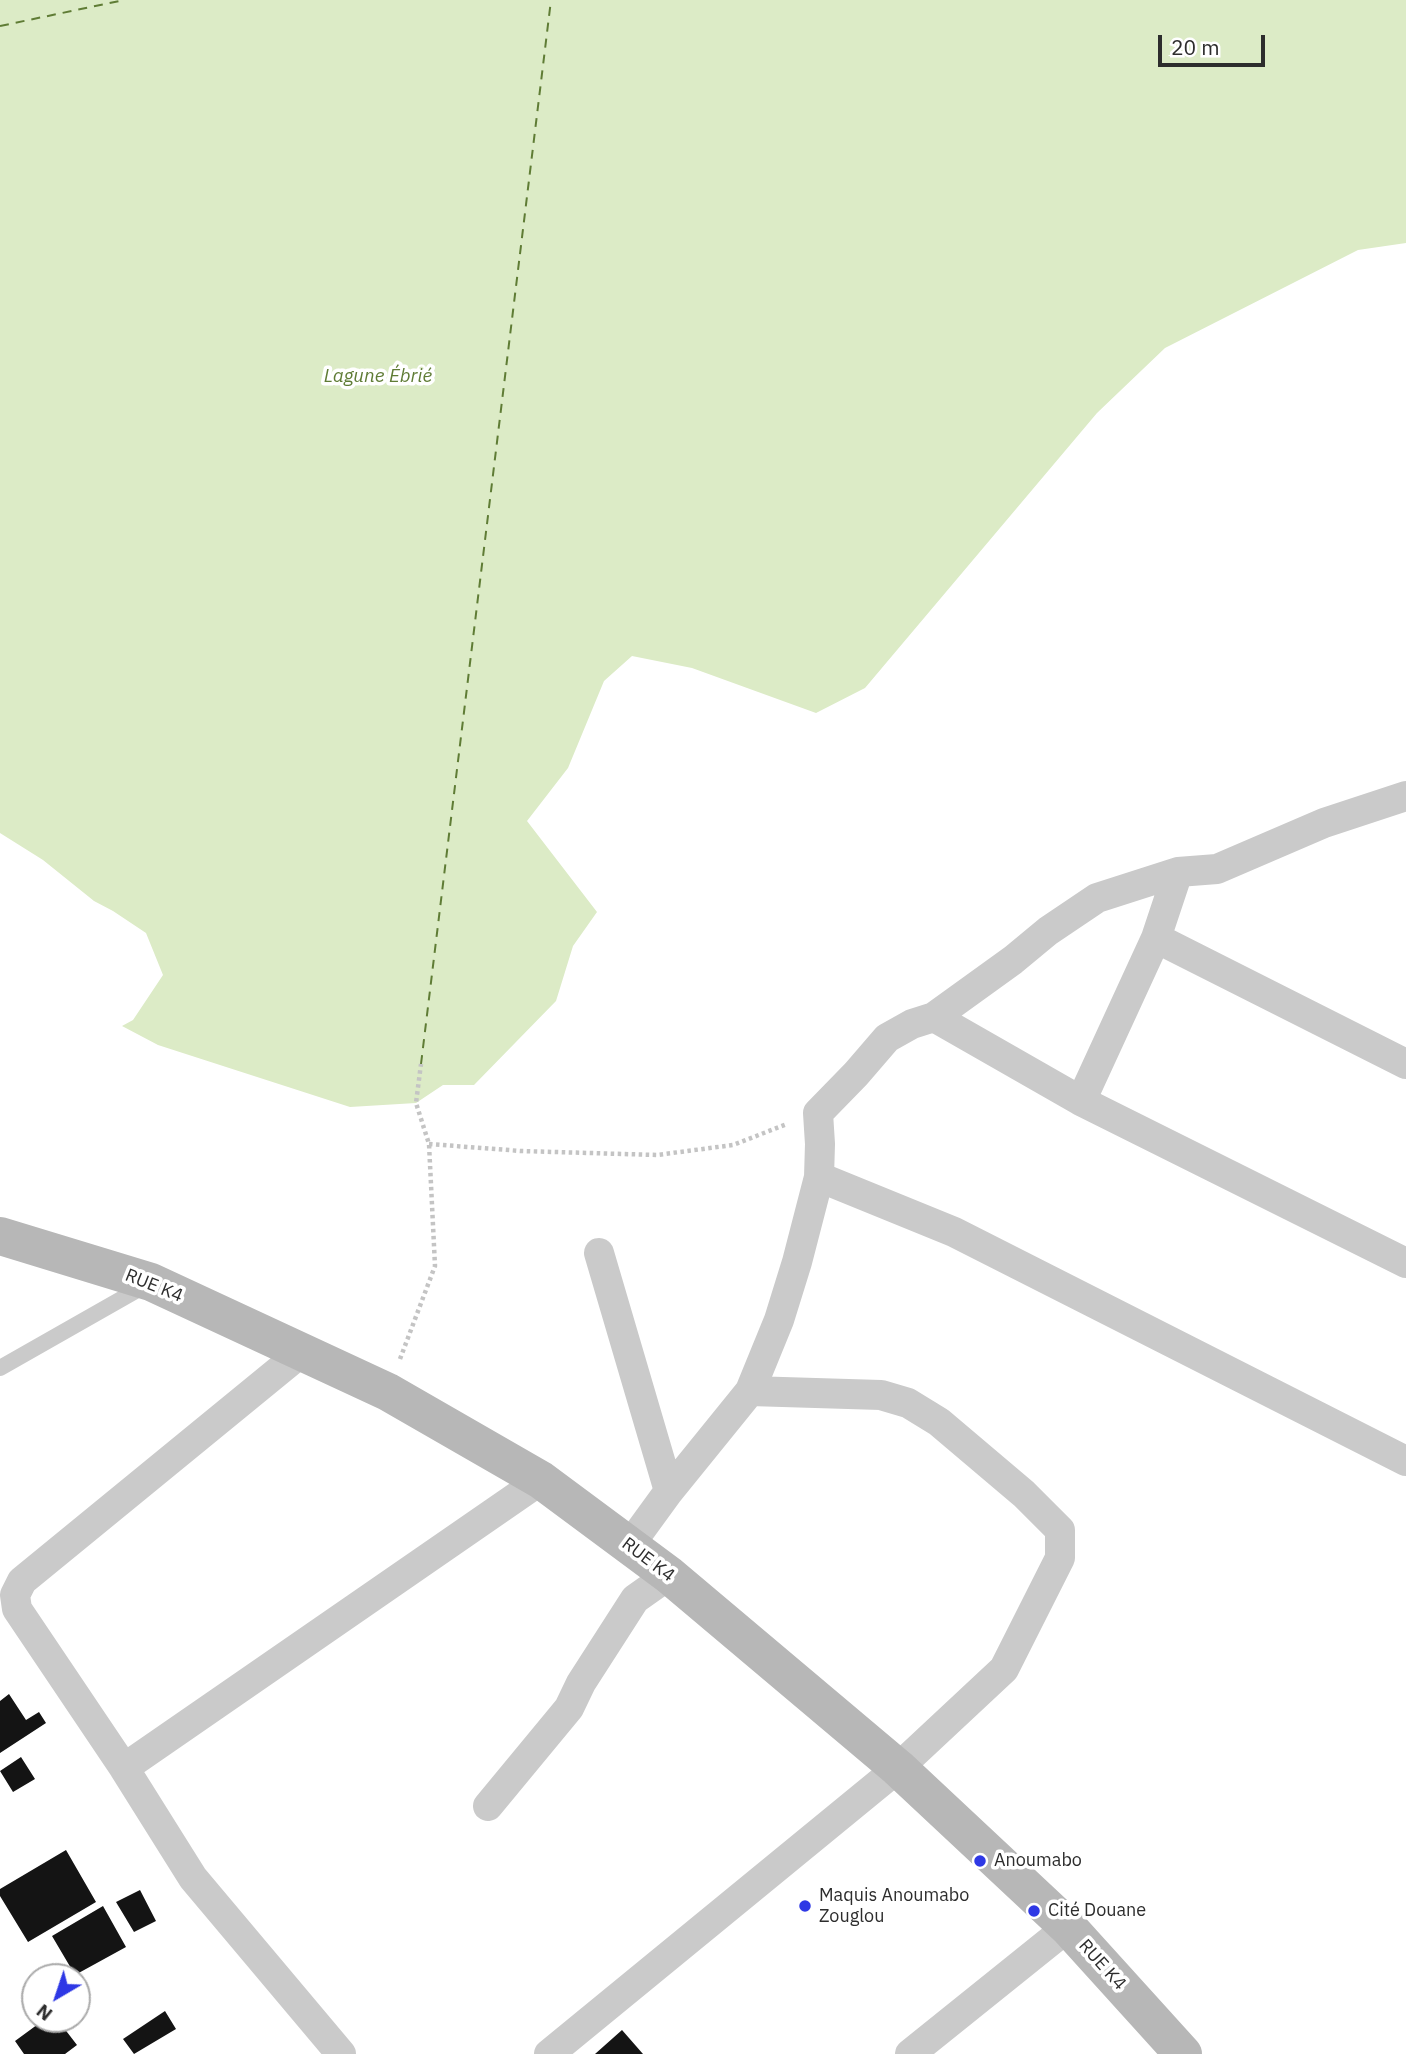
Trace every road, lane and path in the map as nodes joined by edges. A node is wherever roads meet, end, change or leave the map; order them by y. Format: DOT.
graph roads {
  1 [pos="1406,796"];
  2 [pos="1178,872"];
  3 [pos="1156,938"];
  4 [pos="934,1017"];
  5 [pos="421,1064"];
  6 [pos="1406,1064"];
  7 [pos="1081,1101"];
  8 [pos="818,1113"];
  9 [pos="429,1144"];
  10 [pos="819,1177"];
  11 [pos="0,1236"];
  12 [pos="599,1253"];
  13 [pos="1406,1263"];
  14 [pos="151,1282"];
  15 [pos="303,1350"];
  16 [pos="0,1368"];
  17 [pos="750,1391"];
  18 [pos="388,1392"];
  19 [pos="1406,1461"];
  20 [pos="541,1480"];
  21 [pos="669,1491"];
  22 [pos="629,1546"];
  23 [pos="669,1575"];
  24 [pos="124,1768"];
  25 [pos="898,1768"];
  26 [pos="488,1806"];
  27 [pos="1068,1927"];
  28 [pos="341,2054"];
  29 [pos="550,2054"];
  30 [pos="910,2054"];
  31 [pos="1183,2054"];
  1 -- 2 [label="street"];
  2 -- 3 [label="street"];
  2 -- 4 [label="street"];
  3 -- 6 [label="street"];
  3 -- 7 [label="street"];
  4 -- 7 [label="street"];
  4 -- 8 [label="street"];
  5 -- 9 [label="path"];
  7 -- 13 [label="street"];
  8 -- 9 [label="path"];
  8 -- 10 [label="street"];
  9 -- 18 [label="path"];
  10 -- 17 [label="street"];
  10 -- 19 [label="street"];
  11 -- 14 [label="street, RUE K4"];
  12 -- 21 [label="street"];
  14 -- 15 [label="street, RUE K4"];
  14 -- 16 [label="lane"];
  15 -- 18 [label="street, RUE K4"];
  15 -- 24 [label="street"];
  17 -- 21 [label="street"];
  17 -- 25 [label="street"];
  18 -- 20 [label="street, RUE K4"];
  20 -- 22 [label="street, RUE K4"];
  20 -- 24 [label="street"];
  21 -- 22 [label="street"];
  22 -- 23 [label="street, RUE K4"];
  23 -- 25 [label="street, RUE K4"];
  23 -- 26 [label="street"];
  24 -- 28 [label="street"];
  25 -- 27 [label="street, RUE K4"];
  25 -- 29 [label="street"];
  27 -- 30 [label="street"];
  27 -- 31 [label="street, RUE K4"];
}
